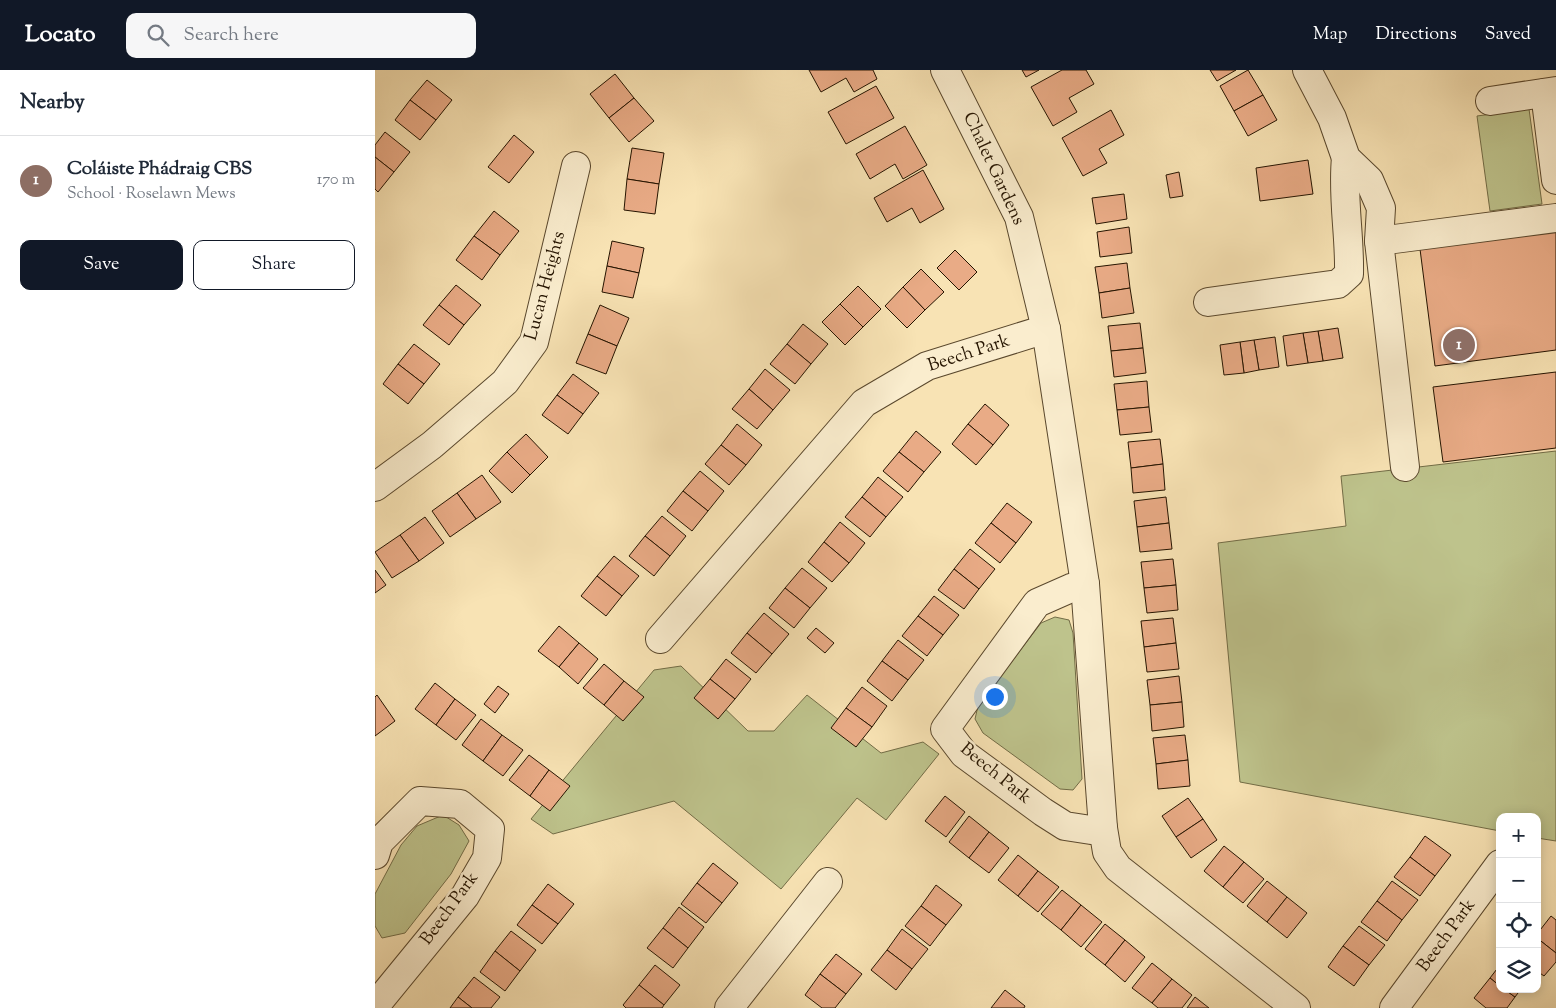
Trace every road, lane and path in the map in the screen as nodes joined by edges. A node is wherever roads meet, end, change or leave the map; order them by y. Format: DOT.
graph roads {
  1 [pos="945,70"];
  2 [pos="1307,70"];
  3 [pos="1550,92"];
  4 [pos="1491,101"];
  5 [pos="1346,158"];
  6 [pos="576,166"];
  7 [pos="1556,180"];
  8 [pos="1556,218"];
  9 [pos="1379,241"];
  10 [pos="1208,302"];
  11 [pos="1046,329"];
  12 [pos="1405,467"];
  13 [pos="375,486"];
  14 [pos="1085,584"];
  15 [pos="659,639"];
  16 [pos="1103,828"];
  17 [pos="375,855"];
  18 [pos="1496,869"];
  19 [pos="828,882"];
  20 [pos="375,1006"];
  21 [pos="729,1008"];
  22 [pos="1296,1008"];
  23 [pos="1394,1008"];
  1 -- 11 [label="street, Chalet Gardens"];
  2 -- 5 [label="street"];
  3 -- 4 [label="street"];
  3 -- 7 [label="street"];
  5 -- 9 [label="street"];
  5 -- 10 [label="street"];
  6 -- 13 [label="street, Lucan Heights"];
  8 -- 9 [label="street"];
  9 -- 12 [label="street"];
  11 -- 14 [label="street"];
  11 -- 15 [label="street, Beech Park"];
  14 -- 16 [label="street"];
  14 -- 16 [label="street, Beech Park"];
  16 -- 22 [label="street"];
  17 -- 20 [label="street, Beech Park"];
  18 -- 23 [label="street, Beech Park"];
  19 -- 21 [label="street"];
}
